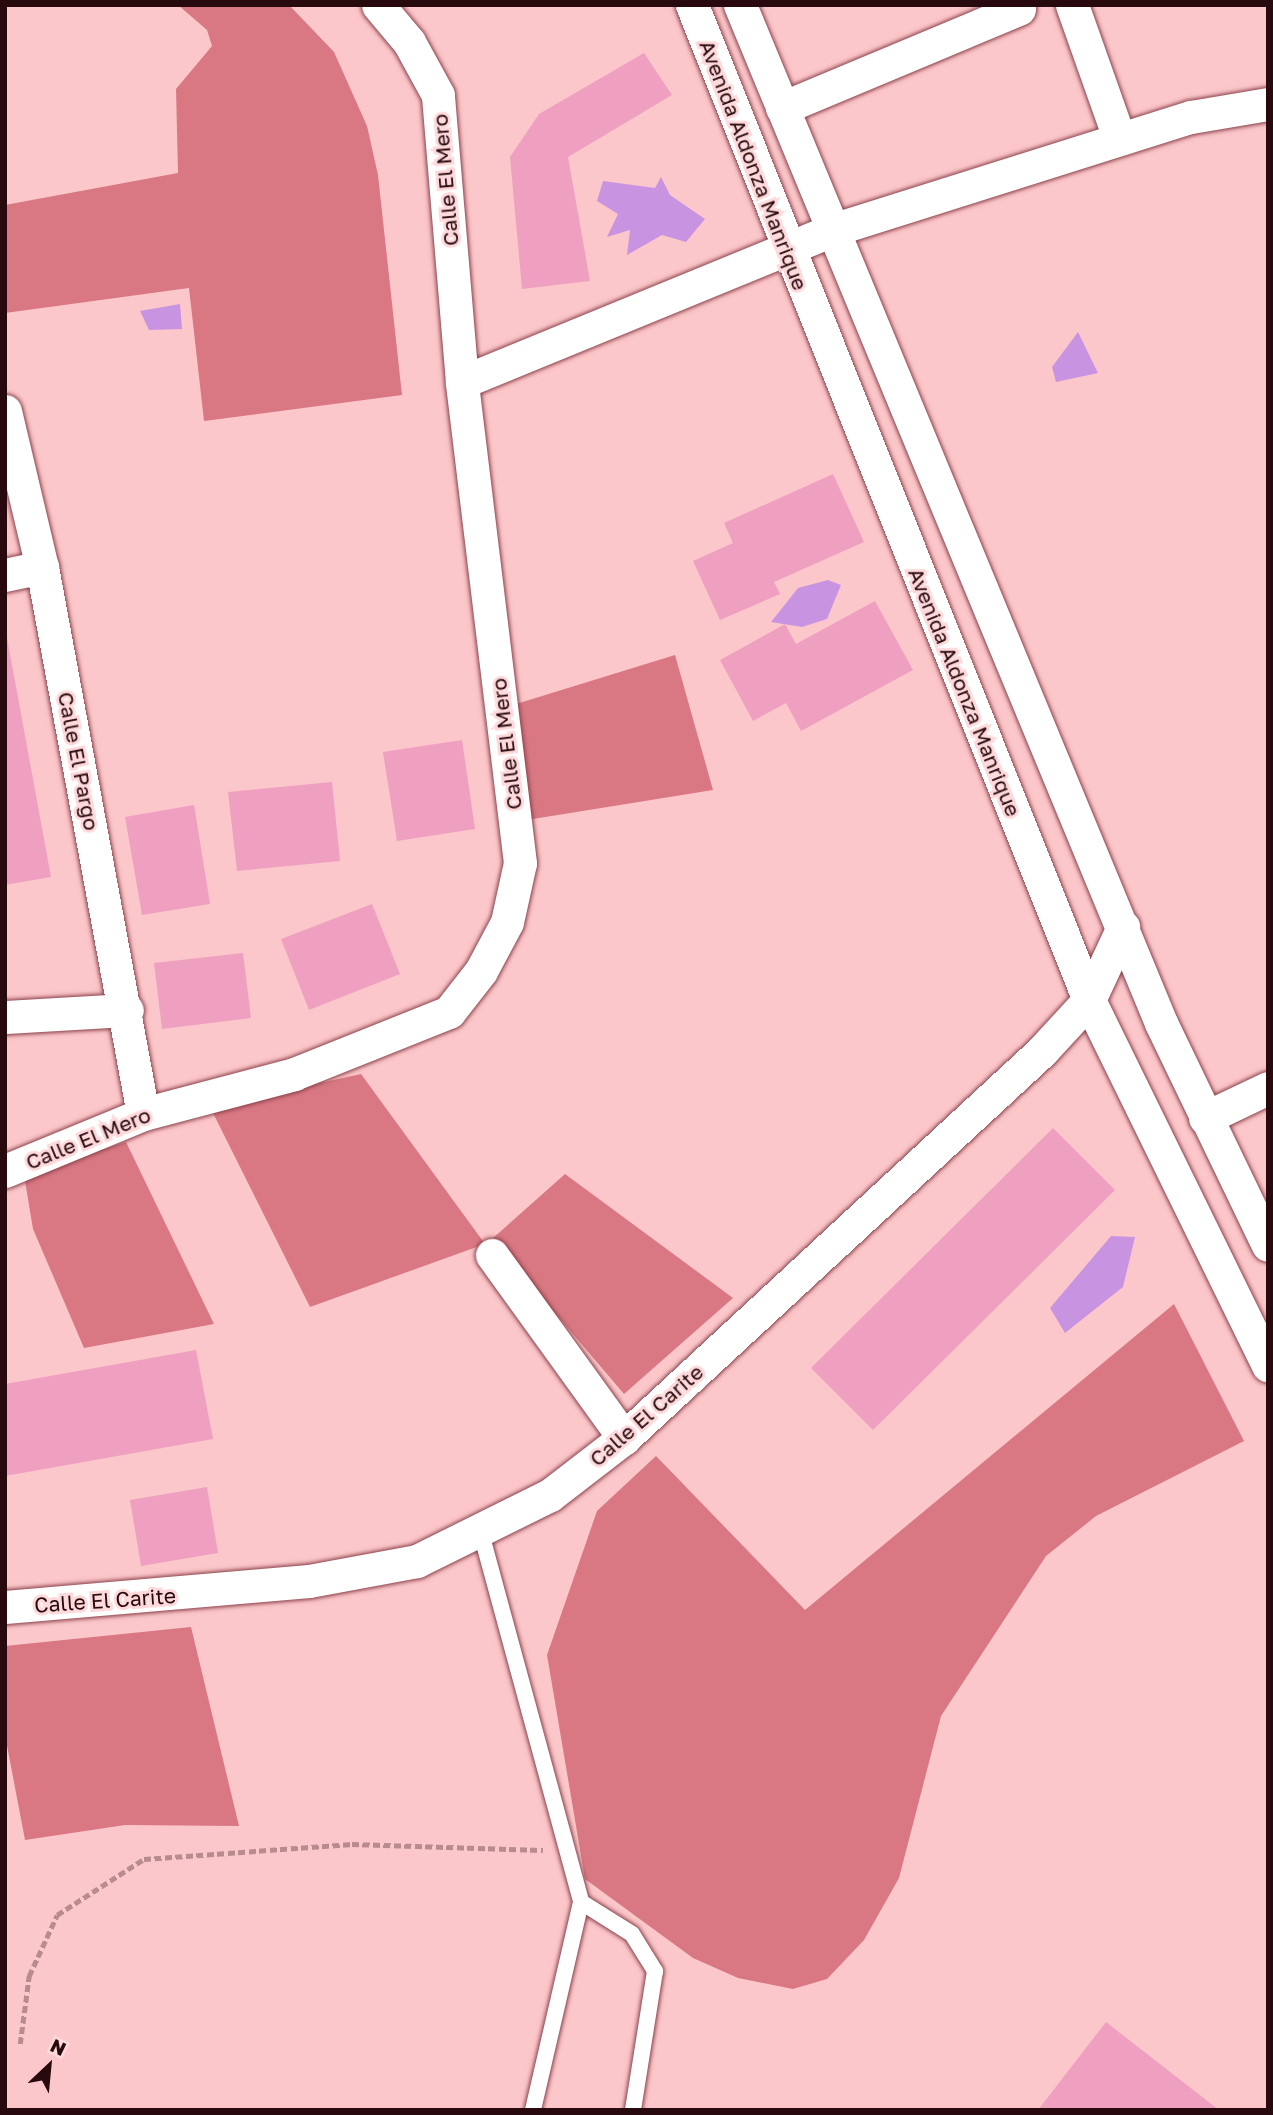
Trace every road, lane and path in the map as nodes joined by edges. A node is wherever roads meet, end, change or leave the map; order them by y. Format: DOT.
graph roads {
  1 [pos="378,5"];
  2 [pos="692,5"];
  3 [pos="740,5"];
  4 [pos="1072,5"];
  5 [pos="1019,9"];
  6 [pos="1268,104"];
  7 [pos="782,108"];
  8 [pos="1119,138"];
  9 [pos="835,229"];
  10 [pos="785,250"];
  11 [pos="462,382"];
  12 [pos="5,411"];
  13 [pos="42,566"];
  14 [pos="5,575"];
  15 [pos="1122,927"];
  16 [pos="1089,1000"];
  17 [pos="127,1010"];
  18 [pos="5,1017"];
  19 [pos="1268,1088"];
  20 [pos="143,1114"];
  21 [pos="1205,1118"];
  22 [pos="5,1171"];
  23 [pos="1268,1245"];
  24 [pos="492,1255"];
  25 [pos="1268,1365"];
  26 [pos="624,1438"];
  27 [pos="481,1534"];
  28 [pos="5,1607"];
  29 [pos="568,1850"];
  30 [pos="582,1902"];
  31 [pos="20,2044"];
  32 [pos="533,2110"];
  33 [pos="633,2110"];
  1 -- 11 [label="street, Calle El Mero"];
  2 -- 10 [label="street, Avenida Aldonza Manrique"];
  3 -- 7 [label="street"];
  4 -- 8 [label="street"];
  5 -- 7 [label="street"];
  6 -- 8 [label="street"];
  7 -- 9 [label="street"];
  8 -- 9 [label="street"];
  9 -- 10 [label="street"];
  9 -- 15 [label="street"];
  10 -- 11 [label="street"];
  10 -- 16 [label="street, Avenida Aldonza Manrique"];
  11 -- 20 [label="street, Calle El Mero"];
  12 -- 13 [label="street, Calle El Pargo"];
  13 -- 14 [label="street"];
  13 -- 17 [label="street, Calle El Pargo"];
  15 -- 16 [label="street, Calle El Carite"];
  15 -- 21 [label="street"];
  16 -- 25 [label="street, Avenida Aldonza Manrique"];
  16 -- 26 [label="street, Calle El Carite"];
  17 -- 18 [label="street"];
  17 -- 20 [label="street, Calle El Pargo"];
  19 -- 21 [label="street"];
  20 -- 22 [label="street, Calle El Mero"];
  21 -- 23 [label="street"];
  24 -- 26 [label="street"];
  26 -- 27 [label="street, Calle El Carite"];
  27 -- 28 [label="street, Calle El Carite"];
  27 -- 29 [label="lane"];
  29 -- 30 [label="lane"];
  29 -- 31 [label="path"];
  30 -- 32 [label="lane"];
  30 -- 33 [label="lane"];
}
